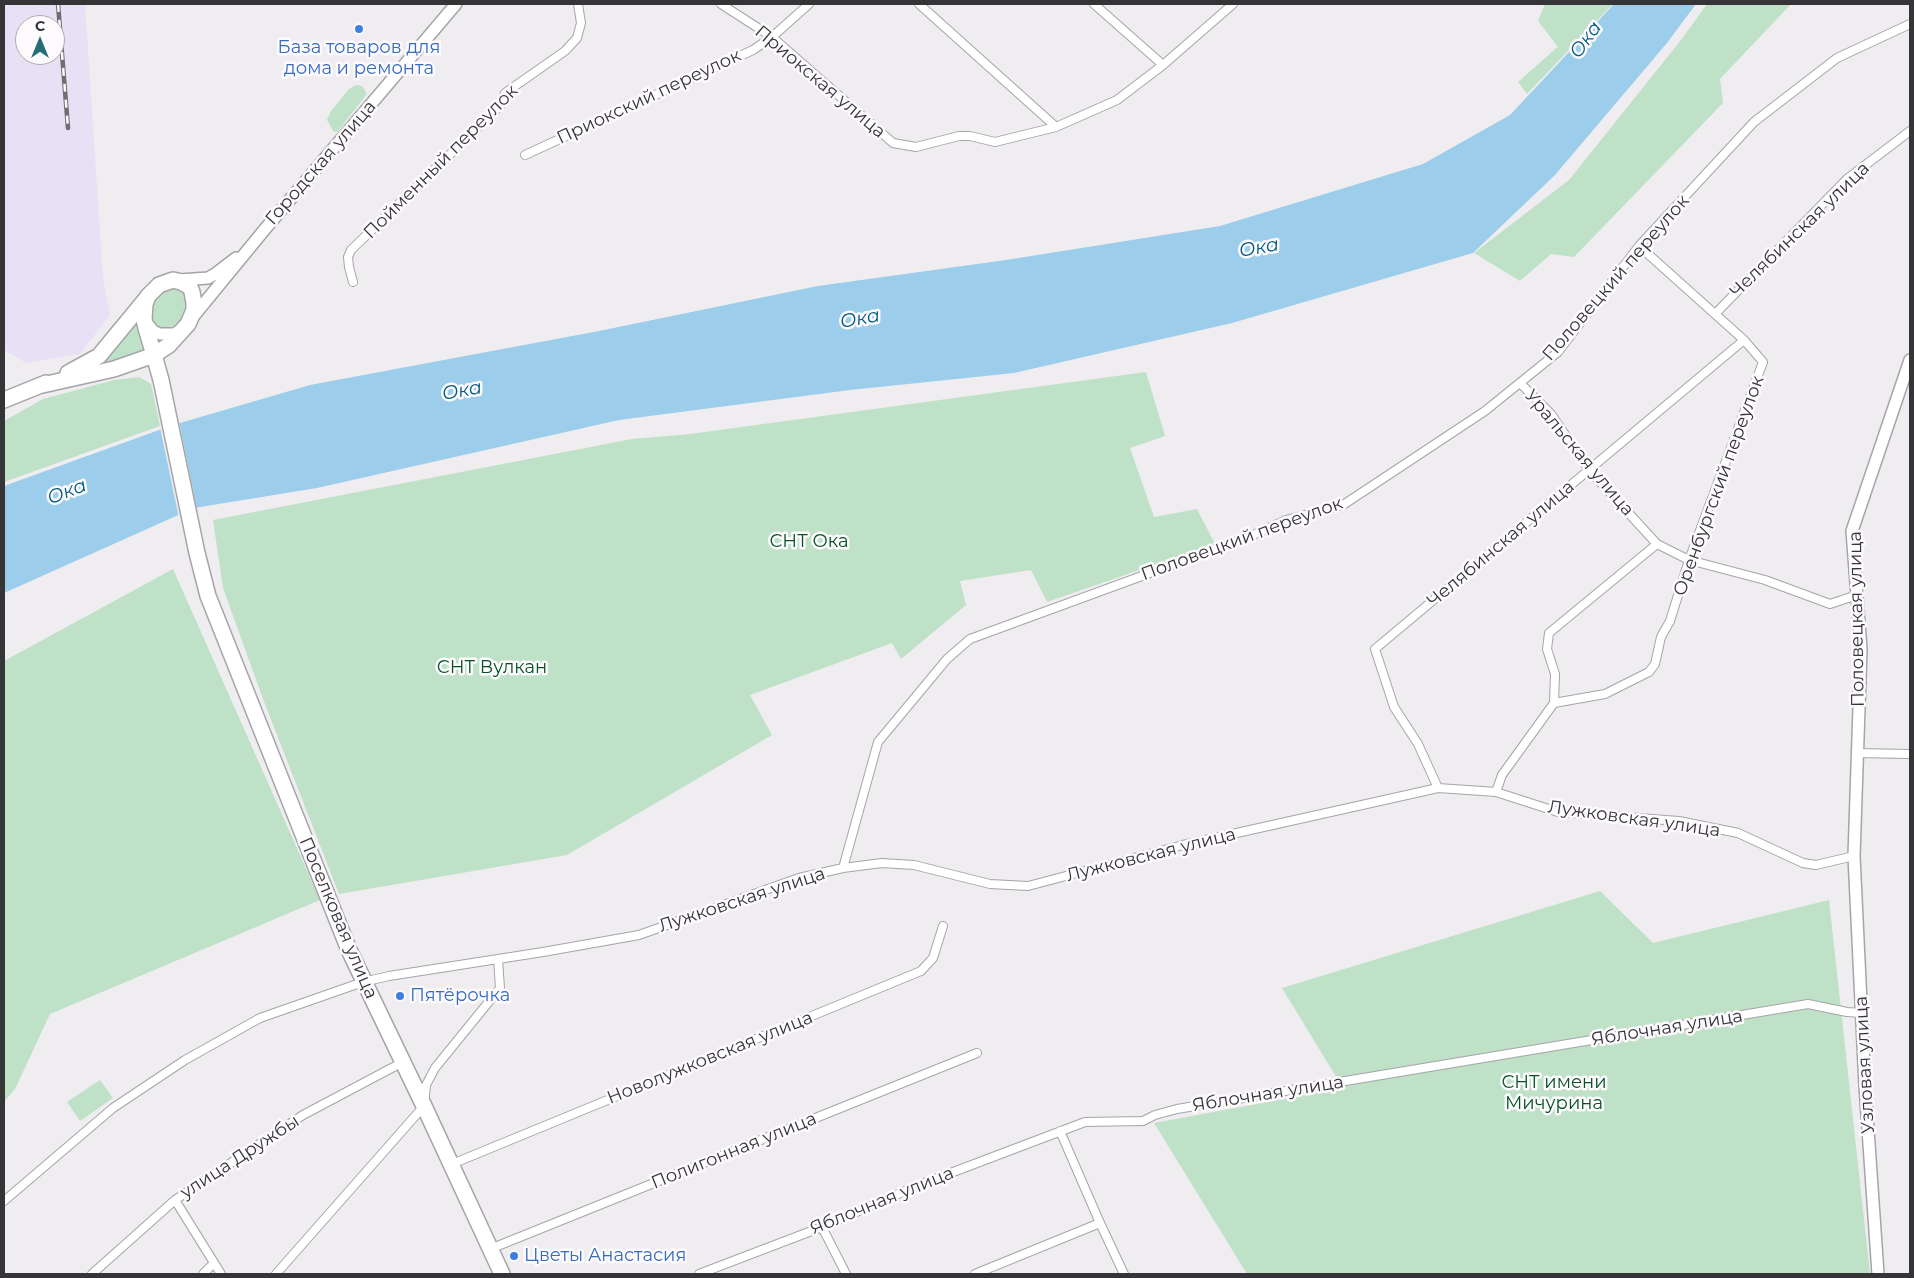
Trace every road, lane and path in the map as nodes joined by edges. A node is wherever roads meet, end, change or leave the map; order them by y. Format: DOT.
graph roads {
  1 [pos="456,4"];
  2 [pos="578,4"];
  3 [pos="721,4"];
  4 [pos="808,4"];
  5 [pos="919,4"];
  6 [pos="1094,4"];
  7 [pos="1233,4"];
  8 [pos="1910,24"];
  9 [pos="772,37"];
  10 [pos="1163,64"];
  11 [pos="1056,127"];
  12 [pos="1910,131"];
  13 [pos="525,155"];
  14 [pos="1640,246"];
  15 [pos="248,250"];
  16 [pos="173,280"];
  17 [pos="354,282"];
  18 [pos="148,296"];
  19 [pos="1715,314"];
  20 [pos="144,318"];
  21 [pos="188,324"];
  22 [pos="175,339"];
  23 [pos="1744,340"];
  24 [pos="154,355"];
  25 [pos="1910,360"];
  26 [pos="114,370"];
  27 [pos="1520,382"];
  28 [pos="161,383"];
  29 [pos="38,386"];
  30 [pos="4,400"];
  31 [pos="1589,470"];
  32 [pos="1657,544"];
  33 [pos="1689,560"];
  34 [pos="1857,595"];
  35 [pos="1554,703"];
  36 [pos="1856,753"];
  37 [pos="1910,754"];
  38 [pos="1438,788"];
  39 [pos="1496,792"];
  40 [pos="1854,856"];
  41 [pos="843,868"];
  42 [pos="943,926"];
  43 [pos="498,959"];
  44 [pos="363,982"];
  45 [pos="1862,1013"];
  46 [pos="977,1053"];
  47 [pos="403,1062"];
  48 [pos="424,1106"];
  49 [pos="1060,1131"];
  50 [pos="452,1164"];
  51 [pos="175,1200"];
  52 [pos="4,1201"];
  53 [pos="1100,1223"];
  54 [pos="822,1227"];
  55 [pos="490,1249"];
  56 [pos="214,1264"];
  57 [pos="92,1274"];
  58 [pos="202,1274"];
  59 [pos="221,1274"];
  60 [pos="276,1274"];
  61 [pos="502,1274"];
  62 [pos="699,1274"];
  63 [pos="846,1274"];
  64 [pos="975,1274"];
  65 [pos="1124,1274"];
  66 [pos="1878,1274"];
  1 -- 15 [label="street, Городская улица"];
  2 -- 17 [label="street, Пойменный переулок"];
  3 -- 9 [label="street, Приокская улица"];
  4 -- 9 [label="street, Приокский переулок"];
  5 -- 11 [label="street"];
  6 -- 10 [label="street"];
  7 -- 10 [label="street"];
  8 -- 14 [label="street, Половецкий переулок"];
  9 -- 11 [label="street, Приокская улица"];
  9 -- 13 [label="street, Приокский переулок"];
  10 -- 11 [label="street"];
  12 -- 19 [label="street, Челябинская улица"];
  14 -- 19 [label="street, Оренбургский переулок"];
  14 -- 27 [label="street, Половецкий переулок"];
  15 -- 16 [label="street"];
  15 -- 21 [label="street, Городская улица"];
  16 -- 18 [label="highway"];
  16 -- 21 [label="highway"];
  18 -- 20 [label="highway"];
  18 -- 29 [label="highway"];
  19 -- 23 [label="street, Оренбургский переулок"];
  20 -- 21 [label="street"];
  20 -- 24 [label="highway, Поселковая улица"];
  21 -- 22 [label="highway"];
  22 -- 24 [label="highway"];
  22 -- 28 [label="highway"];
  23 -- 31 [label="street, Челябинская улица"];
  23 -- 33 [label="street, Оренбургский переулок"];
  24 -- 26 [label="highway"];
  24 -- 28 [label="highway, Поселковая улица"];
  25 -- 34 [label="street, Половецкая улица"];
  26 -- 28 [label="highway"];
  26 -- 29 [label="highway"];
  27 -- 31 [label="street, Уральская улица"];
  27 -- 41 [label="street, Половецкий переулок"];
  28 -- 44 [label="highway, Поселковая улица"];
  29 -- 30 [label="highway"];
  31 -- 32 [label="street, Уральская улица"];
  31 -- 38 [label="street, Челябинская улица"];
  32 -- 33 [label="street, Уральская улица"];
  32 -- 35 [label="street"];
  33 -- 34 [label="street, Уральская улица"];
  33 -- 35 [label="street, Оренбургский переулок"];
  34 -- 36 [label="street, Половецкая улица"];
  35 -- 39 [label="street"];
  36 -- 37 [label="street"];
  36 -- 40 [label="street, Половецкая улица"];
  38 -- 39 [label="street, Лужковская улица"];
  38 -- 41 [label="street, Лужковская улица"];
  39 -- 40 [label="street, Лужковская улица"];
  40 -- 45 [label="street, Узловая улица"];
  41 -- 43 [label="street, Лужковская улица"];
  42 -- 50 [label="street, Новолужковская улица"];
  43 -- 44 [label="street, Лужковская улица"];
  43 -- 48 [label="street"];
  44 -- 47 [label="highway, Поселковая улица"];
  44 -- 52 [label="street, Лужковская улица"];
  45 -- 49 [label="street, Яблочная улица"];
  45 -- 66 [label="street, Узловая улица"];
  46 -- 55 [label="street, Полигонная улица"];
  47 -- 48 [label="highway, Поселковая улица"];
  47 -- 51 [label="street, улица Дружбы"];
  48 -- 50 [label="highway, Поселковая улица"];
  48 -- 60 [label="street"];
  49 -- 53 [label="street"];
  49 -- 54 [label="street, Яблочная улица"];
  50 -- 55 [label="highway, Поселковая улица"];
  51 -- 56 [label="street"];
  51 -- 57 [label="street, улица Дружбы"];
  53 -- 64 [label="street"];
  53 -- 65 [label="street"];
  54 -- 62 [label="street, Яблочная улица"];
  54 -- 63 [label="street"];
  55 -- 61 [label="highway, Поселковая улица"];
  56 -- 58 [label="street"];
  56 -- 59 [label="street"];
}
